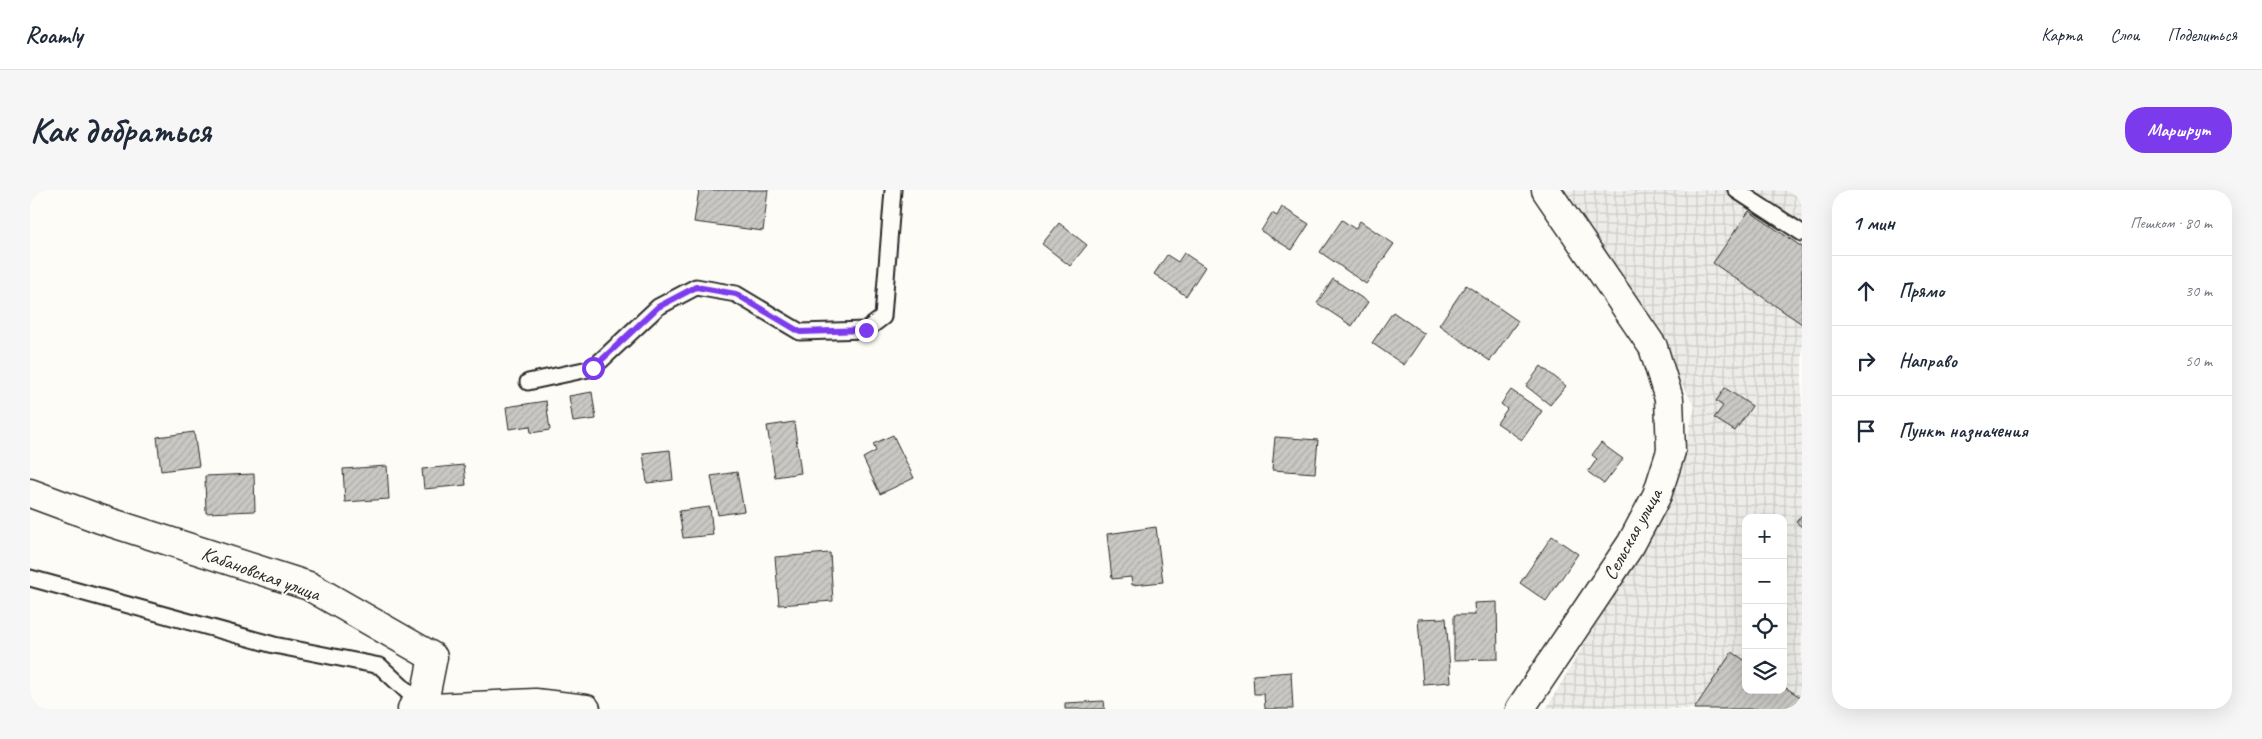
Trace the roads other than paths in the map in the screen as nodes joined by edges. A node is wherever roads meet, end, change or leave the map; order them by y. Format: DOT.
graph roads {
  1 [pos="893,190"];
  2 [pos="1546,190"];
  3 [pos="1736,190"];
  4 [pos="1802,232"];
  5 [pos="528,382"];
  6 [pos="30,493"];
  7 [pos="30,578"];
  8 [pos="421,708"];
  9 [pos="586,709"];
  10 [pos="1520,709"];
  1 -- 5 [label="lane"];
  2 -- 10 [label="street, Сельская улица"];
  3 -- 4 [label="lane"];
  6 -- 8 [label="street, Кабановская улица"];
  7 -- 8 [label="lane"];
  8 -- 9 [label="street"];
}
